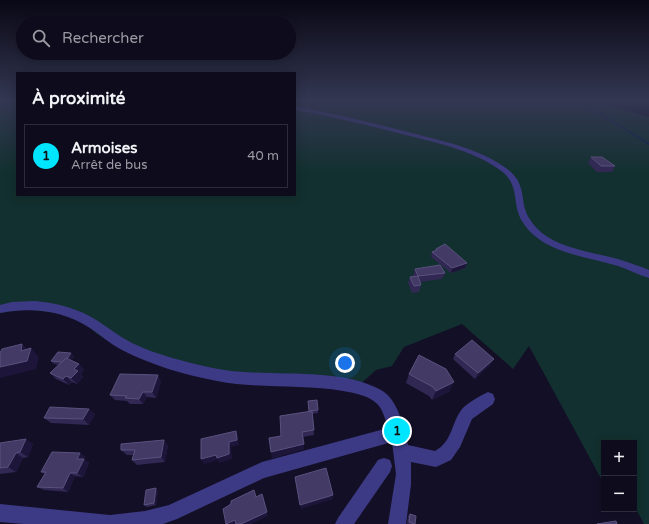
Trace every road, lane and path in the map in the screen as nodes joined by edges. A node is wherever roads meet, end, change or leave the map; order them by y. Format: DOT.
graph roads {
  1 [pos="376,125"];
  2 [pos="649,274"];
  3 [pos="0,309"];
  4 [pos="488,399"];
  5 [pos="398,433"];
  6 [pos="403,452"];
  7 [pos="384,466"];
  8 [pos="0,513"];
  9 [pos="108,524"];
  10 [pos="344,524"];
  11 [pos="397,524"];
  1 -- 2 [label="street"];
  3 -- 5 [label="street"];
  4 -- 6 [label="street"];
  5 -- 6 [label="street"];
  5 -- 9 [label="street"];
  6 -- 11 [label="street"];
  7 -- 10 [label="street"];
  8 -- 9 [label="street"];
}
